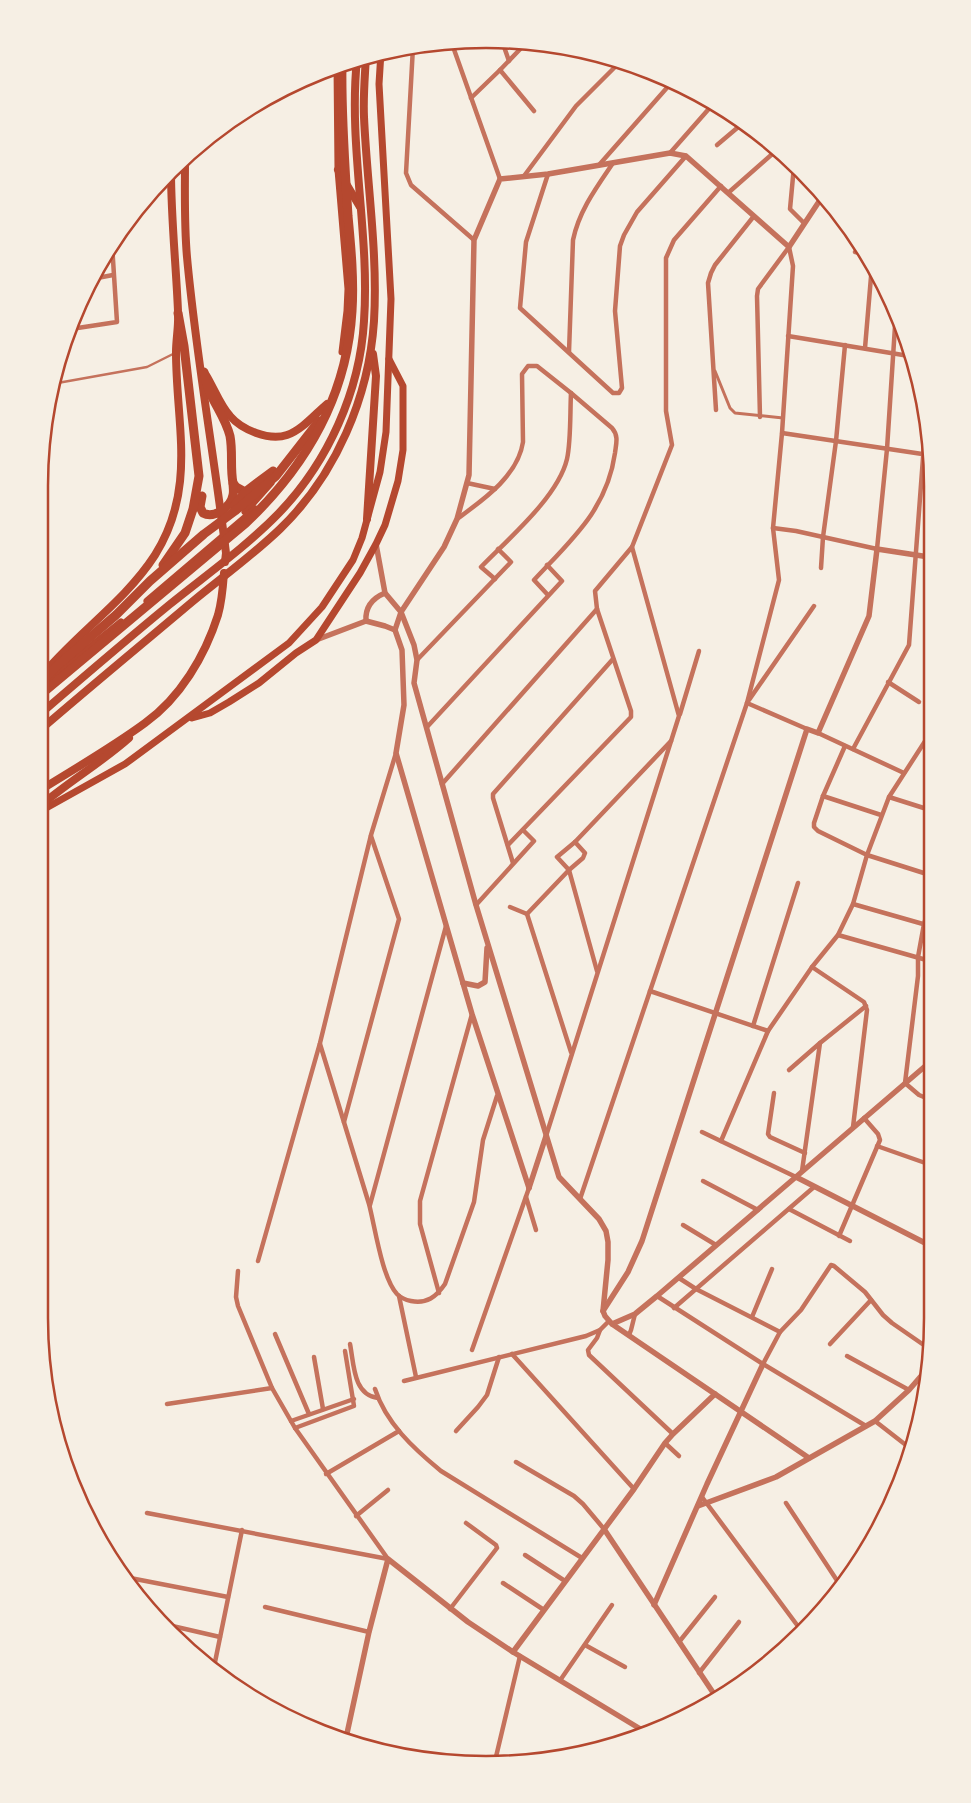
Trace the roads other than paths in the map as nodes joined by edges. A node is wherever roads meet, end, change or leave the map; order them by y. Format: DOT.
graph roads {
  1 [pos="454,48"];
  2 [pos="504,48"];
  3 [pos="521,49"];
  4 [pos="413,54"];
  5 [pos="380,60"];
  6 [pos="509,61"];
  7 [pos="366,64"];
  8 [pos="357,67"];
  9 [pos="615,67"];
  10 [pos="500,70"];
  11 [pos="342,72"];
  12 [pos="337,74"];
  13 [pos="667,88"];
  14 [pos="472,98"];
  15 [pos="709,109"];
  16 [pos="534,111"];
  17 [pos="738,127"];
  18 [pos="717,145"];
  19 [pos="670,153"];
  20 [pos="771,154"];
  21 [pos="686,156"];
  22 [pos="613,163"];
  23 [pos="599,165"];
  24 [pos="185,167"];
  25 [pos="338,170"];
  26 [pos="548,174"];
  27 [pos="793,174"];
  28 [pos="524,176"];
  29 [pos="500,179"];
  30 [pos="170,182"];
  31 [pos="721,186"];
  32 [pos="728,192"];
  33 [pos="819,202"];
  34 [pos="360,208"];
  35 [pos="754,216"];
  36 [pos="804,223"];
  37 [pos="474,240"];
  38 [pos="789,246"];
  39 [pos="112,256"];
  40 [pos="113,275"];
  41 [pos="100,277"];
  42 [pos="871,278"];
  43 [pos="178,313"];
  44 [pos="77,328"];
  45 [pos="895,332"];
  46 [pos="788,336"];
  47 [pos="372,344"];
  48 [pos="845,345"];
  49 [pos="864,348"];
  50 [pos="176,352"];
  51 [pos="569,352"];
  52 [pos="894,353"];
  53 [pos="903,355"];
  54 [pos="388,358"];
  55 [pos="712,366"];
  56 [pos="202,368"];
  57 [pos="60,383"];
  58 [pos="571,393"];
  59 [pos="327,404"];
  60 [pos="716,410"];
  61 [pos="760,417"];
  62 [pos="783,418"];
  63 [pos="320,421"];
  64 [pos="782,433"];
  65 [pos="195,440"];
  66 [pos="836,441"];
  67 [pos="887,449"];
  68 [pos="923,454"];
  69 [pos="275,473"];
  70 [pos="924,476"];
  71 [pos="467,482"];
  72 [pos="233,483"];
  73 [pos="495,489"];
  74 [pos="245,492"];
  75 [pos="234,506"];
  76 [pos="247,510"];
  77 [pos="230,516"];
  78 [pos="367,519"];
  79 [pos="457,520"];
  80 [pos="236,524"];
  81 [pos="773,528"];
  82 [pos="204,534"];
  83 [pos="823,537"];
  84 [pos="376,544"];
  85 [pos="632,547"];
  86 [pos="498,549"];
  87 [pos="877,549"];
  88 [pos="915,555"];
  89 [pos="924,556"];
  90 [pos="547,566"];
  91 [pos="821,568"];
  92 [pos="495,579"];
  93 [pos="150,581"];
  94 [pos="385,593"];
  95 [pos="548,594"];
  96 [pos="814,606"];
  97 [pos="597,609"];
  98 [pos="401,612"];
  99 [pos="366,621"];
  100 [pos="395,630"];
  101 [pos="316,640"];
  102 [pos="699,651"];
  103 [pos="613,658"];
  104 [pos="417,660"];
  105 [pos="48,671"];
  106 [pos="48,677"];
  107 [pos="48,680"];
  108 [pos="888,682"];
  109 [pos="48,689"];
  110 [pos="919,702"];
  111 [pos="746,703"];
  112 [pos="48,707"];
  113 [pos="679,716"];
  114 [pos="186,719"];
  115 [pos="48,723"];
  116 [pos="146,723"];
  117 [pos="427,727"];
  118 [pos="807,729"];
  119 [pos="818,733"];
  120 [pos="671,740"];
  121 [pos="924,743"];
  122 [pos="845,746"];
  123 [pos="853,749"];
  124 [pos="396,753"];
  125 [pos="904,773"];
  126 [pos="442,784"];
  127 [pos="48,785"];
  128 [pos="823,796"];
  129 [pos="889,797"];
  130 [pos="48,799"];
  131 [pos="48,807"];
  132 [pos="924,808"];
  133 [pos="881,815"];
  134 [pos="523,830"];
  135 [pos="371,835"];
  136 [pos="575,842"];
  137 [pos="508,845"];
  138 [pos="867,855"];
  139 [pos="513,863"];
  140 [pos="569,870"];
  141 [pos="924,873"];
  142 [pos="798,884"];
  143 [pos="853,904"];
  144 [pos="476,905"];
  145 [pos="510,907"];
  146 [pos="527,914"];
  147 [pos="446,924"];
  148 [pos="924,924"];
  149 [pos="838,935"];
  150 [pos="487,941"];
  151 [pos="918,957"];
  152 [pos="924,959"];
  153 [pos="812,967"];
  154 [pos="598,972"];
  155 [pos="463,983"];
  156 [pos="650,991"];
  157 [pos="866,1006"];
  158 [pos="714,1013"];
  159 [pos="472,1014"];
  160 [pos="754,1026"];
  161 [pos="768,1031"];
  162 [pos="320,1043"];
  163 [pos="820,1043"];
  164 [pos="572,1053"];
  165 [pos="924,1067"];
  166 [pos="790,1070"];
  167 [pos="905,1084"];
  168 [pos="774,1093"];
  169 [pos="498,1096"];
  170 [pos="924,1098"];
  171 [pos="864,1118"];
  172 [pos="344,1123"];
  173 [pos="853,1127"];
  174 [pos="702,1132"];
  175 [pos="546,1136"];
  176 [pos="720,1141"];
  177 [pos="877,1146"];
  178 [pos="805,1153"];
  179 [pos="924,1163"];
  180 [pos="802,1172"];
  181 [pos="796,1177"];
  182 [pos="703,1181"];
  183 [pos="814,1187"];
  184 [pos="528,1188"];
  185 [pos="526,1195"];
  186 [pos="580,1199"];
  187 [pos="369,1206"];
  188 [pos="852,1206"];
  189 [pos="789,1209"];
  190 [pos="758,1210"];
  191 [pos="683,1224"];
  192 [pos="536,1230"];
  193 [pos="840,1236"];
  194 [pos="850,1241"];
  195 [pos="924,1242"];
  196 [pos="716,1244"];
  197 [pos="258,1261"];
  198 [pos="772,1269"];
  199 [pos="238,1271"];
  200 [pos="678,1278"];
  201 [pos="696,1289"];
  202 [pos="438,1293"];
  203 [pos="399,1296"];
  204 [pos="657,1296"];
  205 [pos="871,1300"];
  206 [pos="674,1308"];
  207 [pos="634,1314"];
  208 [pos="752,1317"];
  209 [pos="607,1318"];
  210 [pos="600,1330"];
  211 [pos="780,1332"];
  212 [pos="274,1334"];
  213 [pos="628,1335"];
  214 [pos="350,1344"];
  215 [pos="830,1344"];
  216 [pos="923,1344"];
  217 [pos="472,1350"];
  218 [pos="345,1351"];
  219 [pos="512,1354"];
  220 [pos="847,1356"];
  221 [pos="314,1357"];
  222 [pos="498,1357"];
  223 [pos="763,1364"];
  224 [pos="416,1377"];
  225 [pos="920,1377"];
  226 [pos="404,1381"];
  227 [pos="272,1388"];
  228 [pos="375,1389"];
  229 [pos="908,1390"];
  230 [pos="714,1394"];
  231 [pos="378,1398"];
  232 [pos="354,1399"];
  233 [pos="167,1404"];
  234 [pos="323,1409"];
  235 [pos="740,1411"];
  236 [pos="309,1414"];
  237 [pos="291,1421"];
  238 [pos="875,1421"];
  239 [pos="866,1426"];
  240 [pos="294,1428"];
  241 [pos="398,1431"];
  242 [pos="456,1431"];
  243 [pos="673,1434"];
  244 [pos="666,1443"];
  245 [pos="904,1445"];
  246 [pos="679,1456"];
  247 [pos="809,1458"];
  248 [pos="516,1462"];
  249 [pos="326,1474"];
  250 [pos="388,1490"];
  251 [pos="634,1490"];
  252 [pos="702,1497"];
  253 [pos="708,1503"];
  254 [pos="786,1503"];
  255 [pos="698,1506"];
  256 [pos="147,1512"];
  257 [pos="356,1516"];
  258 [pos="466,1523"];
  259 [pos="604,1529"];
  260 [pos="242,1530"];
  261 [pos="524,1555"];
  262 [pos="582,1558"];
  263 [pos="388,1559"];
  264 [pos="134,1579"];
  265 [pos="836,1579"];
  266 [pos="565,1581"];
  267 [pos="503,1583"];
  268 [pos="228,1597"];
  269 [pos="715,1597"];
  270 [pos="654,1605"];
  271 [pos="612,1606"];
  272 [pos="265,1607"];
  273 [pos="450,1609"];
  274 [pos="544,1610"];
  275 [pos="739,1622"];
  276 [pos="797,1625"];
  277 [pos="175,1626"];
  278 [pos="369,1632"];
  279 [pos="220,1637"];
  280 [pos="679,1642"];
  281 [pos="585,1645"];
  282 [pos="513,1652"];
  283 [pos="520,1656"];
  284 [pos="215,1662"];
  285 [pos="625,1667"];
  286 [pos="699,1673"];
  287 [pos="561,1679"];
  288 [pos="712,1692"];
  289 [pos="639,1727"];
  290 [pos="347,1733"];
  291 [pos="497,1756"];
  1 -- 14 [label="street"];
  2 -- 6 [label="street"];
  3 -- 6 [label="street"];
  4 -- 37 [label="street"];
  5 -- 54 [label="main road"];
  6 -- 10 [label="street"];
  7 -- 47 [label="highway"];
  8 -- 34 [label="highway"];
  9 -- 28 [label="street"];
  10 -- 14 [label="street"];
  10 -- 16 [label="street"];
  11 -- 109 [label="highway"];
  12 -- 25 [label="main road"];
  13 -- 23 [label="street"];
  14 -- 29 [label="street"];
  15 -- 19 [label="street"];
  17 -- 18 [label="street"];
  19 -- 21 [label="street"];
  19 -- 22 [label="street"];
  20 -- 32 [label="street"];
  21 -- 31 [label="street"];
  21 -- 51 [label="street"];
  22 -- 23 [label="street"];
  22 -- 51 [label="street"];
  23 -- 26 [label="street"];
  24 -- 56 [label="highway"];
  25 -- 34 [label="highway"];
  25 -- 59 [label="main road"];
  26 -- 28 [label="street"];
  26 -- 51 [label="street"];
  27 -- 36 [label="street"];
  28 -- 29 [label="street"];
  29 -- 37 [label="street"];
  30 -- 43 [label="highway"];
  31 -- 32 [label="street"];
  31 -- 85 [label="street"];
  32 -- 35 [label="street"];
  33 -- 36 [label="street"];
  34 -- 112 [label="highway"];
  35 -- 38 [label="street"];
  35 -- 55 [label="street"];
  36 -- 38 [label="street"];
  37 -- 71 [label="street"];
  38 -- 46 [label="street"];
  38 -- 61 [label="street"];
  39 -- 40 [label="street"];
  40 -- 41 [label="street"];
  40 -- 44 [label="street"];
  42 -- 49 [label="street"];
  43 -- 50 [label="highway"];
  43 -- 65 [label="highway"];
  45 -- 52 [label="street"];
  46 -- 48 [label="street"];
  46 -- 62 [label="street"];
  47 -- 78 [label="highway"];
  47 -- 115 [label="highway"];
  48 -- 49 [label="street"];
  48 -- 66 [label="street"];
  49 -- 52 [label="street"];
  50 -- 57 [label="lane"];
  50 -- 105 [label="highway"];
  52 -- 53 [label="street"];
  52 -- 67 [label="street"];
  54 -- 78 [label="main road"];
  54 -- 84 [label="main road"];
  55 -- 60 [label="street"];
  55 -- 61 [label="street"];
  56 -- 59 [label="highway"];
  56 -- 72 [label="highway"];
  56 -- 116 [label="highway"];
  58 -- 73 [label="street"];
  58 -- 86 [label="street"];
  58 -- 90 [label="street"];
  59 -- 63 [label="main road"];
  61 -- 62 [label="street"];
  62 -- 64 [label="street"];
  63 -- 69 [label="highway"];
  63 -- 80 [label="main road"];
  64 -- 66 [label="street"];
  64 -- 81 [label="street"];
  65 -- 72 [label="highway"];
  65 -- 93 [label="highway"];
  66 -- 67 [label="street"];
  66 -- 83 [label="street"];
  67 -- 68 [label="street"];
  67 -- 87 [label="street"];
  69 -- 74 [label="highway"];
  69 -- 75 [label="highway"];
  69 -- 76 [label="main road"];
  69 -- 77 [label="highway"];
  70 -- 88 [label="street"];
  71 -- 73 [label="street"];
  71 -- 79 [label="street"];
  72 -- 74 [label="highway"];
  73 -- 79 [label="street"];
  74 -- 75 [label="highway"];
  75 -- 82 [label="highway"];
  76 -- 77 [label="highway"];
  76 -- 80 [label="main road"];
  77 -- 82 [label="highway"];
  78 -- 114 [label="main road"];
  79 -- 98 [label="street"];
  80 -- 107 [label="main road"];
  81 -- 83 [label="street"];
  81 -- 111 [label="street"];
  82 -- 93 [label="highway"];
  83 -- 87 [label="street"];
  83 -- 91 [label="street"];
  84 -- 94 [label="street"];
  84 -- 101 [label="main road"];
  85 -- 97 [label="street"];
  85 -- 113 [label="street"];
  86 -- 92 [label="street"];
  86 -- 92 [label="street"];
  87 -- 88 [label="street"];
  87 -- 119 [label="street"];
  88 -- 89 [label="street"];
  88 -- 108 [label="street"];
  90 -- 95 [label="street"];
  90 -- 95 [label="street"];
  92 -- 104 [label="street"];
  93 -- 106 [label="highway"];
  94 -- 98 [label="street"];
  94 -- 99 [label="street"];
  95 -- 117 [label="street"];
  96 -- 111 [label="street"];
  97 -- 103 [label="street"];
  97 -- 126 [label="street"];
  98 -- 100 [label="street"];
  98 -- 104 [label="street"];
  99 -- 100 [label="street"];
  99 -- 101 [label="street"];
  100 -- 124 [label="street"];
  101 -- 114 [label="main road"];
  102 -- 113 [label="street"];
  103 -- 134 [label="street"];
  103 -- 137 [label="street"];
  104 -- 117 [label="street"];
  108 -- 110 [label="street"];
  108 -- 123 [label="street"];
  111 -- 118 [label="street"];
  111 -- 156 [label="street"];
  113 -- 120 [label="street"];
  114 -- 131 [label="main road"];
  116 -- 127 [label="highway"];
  116 -- 130 [label="highway"];
  117 -- 126 [label="street"];
  118 -- 119 [label="street"];
  118 -- 158 [label="street"];
  119 -- 122 [label="street"];
  120 -- 136 [label="street"];
  120 -- 154 [label="street"];
  121 -- 125 [label="street"];
  122 -- 123 [label="street"];
  122 -- 128 [label="street"];
  123 -- 125 [label="street"];
  124 -- 135 [label="street"];
  124 -- 147 [label="street"];
  125 -- 129 [label="street"];
  126 -- 144 [label="street"];
  128 -- 133 [label="street"];
  128 -- 138 [label="street"];
  129 -- 132 [label="street"];
  129 -- 133 [label="street"];
  133 -- 138 [label="street"];
  134 -- 137 [label="street"];
  134 -- 139 [label="street"];
  135 -- 162 [label="street"];
  135 -- 172 [label="street"];
  136 -- 140 [label="street"];
  136 -- 140 [label="street"];
  137 -- 139 [label="street"];
  138 -- 141 [label="street"];
  138 -- 143 [label="street"];
  139 -- 144 [label="street"];
  140 -- 146 [label="street"];
  140 -- 154 [label="street"];
  142 -- 160 [label="street"];
  143 -- 148 [label="street"];
  143 -- 149 [label="street"];
  144 -- 150 [label="street"];
  145 -- 146 [label="street"];
  146 -- 164 [label="street"];
  147 -- 155 [label="street"];
  147 -- 187 [label="street"];
  148 -- 151 [label="street"];
  149 -- 151 [label="street"];
  149 -- 153 [label="street"];
  150 -- 155 [label="street"];
  150 -- 175 [label="street"];
  151 -- 152 [label="street"];
  151 -- 167 [label="street"];
  153 -- 157 [label="street"];
  153 -- 161 [label="street"];
  154 -- 164 [label="street"];
  155 -- 159 [label="street"];
  156 -- 158 [label="street"];
  156 -- 186 [label="street"];
  157 -- 163 [label="street"];
  157 -- 173 [label="street"];
  158 -- 160 [label="street"];
  158 -- 209 [label="street"];
  159 -- 169 [label="street"];
  159 -- 202 [label="street"];
  160 -- 161 [label="street"];
  161 -- 176 [label="street"];
  162 -- 172 [label="street"];
  162 -- 197 [label="street"];
  163 -- 166 [label="street"];
  163 -- 178 [label="street"];
  164 -- 175 [label="street"];
  165 -- 167 [label="street"];
  167 -- 170 [label="street"];
  167 -- 171 [label="street"];
  168 -- 178 [label="street"];
  169 -- 184 [label="street"];
  169 -- 202 [label="street"];
  171 -- 173 [label="street"];
  171 -- 177 [label="street"];
  172 -- 187 [label="street"];
  173 -- 180 [label="street"];
  174 -- 176 [label="street"];
  175 -- 184 [label="street"];
  175 -- 186 [label="street"];
  176 -- 181 [label="street"];
  177 -- 179 [label="street"];
  177 -- 188 [label="street"];
  178 -- 180 [label="street"];
  180 -- 181 [label="street"];
  181 -- 183 [label="street"];
  181 -- 190 [label="street"];
  182 -- 190 [label="street"];
  183 -- 188 [label="street"];
  183 -- 189 [label="street"];
  184 -- 185 [label="street"];
  185 -- 192 [label="street"];
  185 -- 217 [label="street"];
  186 -- 209 [label="street"];
  187 -- 203 [label="street"];
  188 -- 193 [label="street"];
  188 -- 195 [label="street"];
  189 -- 193 [label="street"];
  189 -- 201 [label="street"];
  190 -- 196 [label="street"];
  191 -- 196 [label="street"];
  193 -- 194 [label="street"];
  196 -- 200 [label="street"];
  198 -- 208 [label="street"];
  199 -- 227 [label="street"];
  200 -- 201 [label="street"];
  200 -- 204 [label="street"];
  201 -- 206 [label="street"];
  201 -- 208 [label="street"];
  202 -- 203 [label="street"];
  203 -- 224 [label="street"];
  204 -- 206 [label="street"];
  204 -- 207 [label="street"];
  205 -- 211 [label="street"];
  205 -- 215 [label="street"];
  205 -- 216 [label="street"];
  206 -- 223 [label="street"];
  207 -- 209 [label="street"];
  207 -- 213 [label="street"];
  208 -- 211 [label="street"];
  209 -- 210 [label="street"];
  209 -- 213 [label="street"];
  210 -- 219 [label="street"];
  210 -- 243 [label="street"];
  211 -- 223 [label="street"];
  212 -- 236 [label="street"];
  213 -- 230 [label="street"];
  214 -- 231 [label="street"];
  218 -- 232 [label="street"];
  219 -- 222 [label="street"];
  219 -- 251 [label="street"];
  220 -- 229 [label="street"];
  221 -- 234 [label="street"];
  222 -- 224 [label="street"];
  222 -- 242 [label="street"];
  223 -- 235 [label="street"];
  223 -- 239 [label="street"];
  224 -- 226 [label="street"];
  225 -- 229 [label="street"];
  227 -- 233 [label="street"];
  227 -- 237 [label="street"];
  228 -- 231 [label="street"];
  229 -- 238 [label="street"];
  230 -- 235 [label="street"];
  230 -- 243 [label="street"];
  231 -- 241 [label="street"];
  232 -- 234 [label="street"];
  232 -- 240 [label="street"];
  234 -- 236 [label="street"];
  235 -- 247 [label="street"];
  235 -- 252 [label="street"];
  236 -- 237 [label="street"];
  237 -- 240 [label="street"];
  238 -- 239 [label="street"];
  238 -- 245 [label="street"];
  239 -- 247 [label="street"];
  240 -- 249 [label="street"];
  241 -- 249 [label="street"];
  241 -- 262 [label="street"];
  243 -- 244 [label="street"];
  244 -- 246 [label="street"];
  244 -- 251 [label="street"];
  247 -- 253 [label="street"];
  248 -- 259 [label="street"];
  249 -- 257 [label="street"];
  250 -- 257 [label="street"];
  251 -- 259 [label="street"];
  252 -- 253 [label="street"];
  252 -- 255 [label="street"];
  253 -- 255 [label="street"];
  253 -- 276 [label="street"];
  254 -- 265 [label="street"];
  255 -- 270 [label="street"];
  256 -- 260 [label="street"];
  257 -- 263 [label="street"];
  258 -- 273 [label="street"];
  259 -- 262 [label="street"];
  259 -- 270 [label="street"];
  260 -- 263 [label="street"];
  260 -- 268 [label="street"];
  261 -- 266 [label="street"];
  262 -- 266 [label="street"];
  263 -- 273 [label="street"];
  263 -- 278 [label="street"];
  264 -- 268 [label="street"];
  266 -- 274 [label="street"];
  267 -- 274 [label="street"];
  268 -- 279 [label="street"];
  269 -- 280 [label="street"];
  270 -- 280 [label="street"];
  271 -- 281 [label="street"];
  272 -- 278 [label="street"];
  273 -- 282 [label="street"];
  274 -- 282 [label="street"];
  275 -- 286 [label="street"];
  277 -- 279 [label="street"];
  278 -- 290 [label="street"];
  279 -- 284 [label="street"];
  280 -- 286 [label="street"];
  281 -- 285 [label="street"];
  281 -- 287 [label="street"];
  282 -- 283 [label="street"];
  283 -- 287 [label="street"];
  283 -- 291 [label="street"];
  286 -- 288 [label="street"];
  287 -- 289 [label="street"];
}
